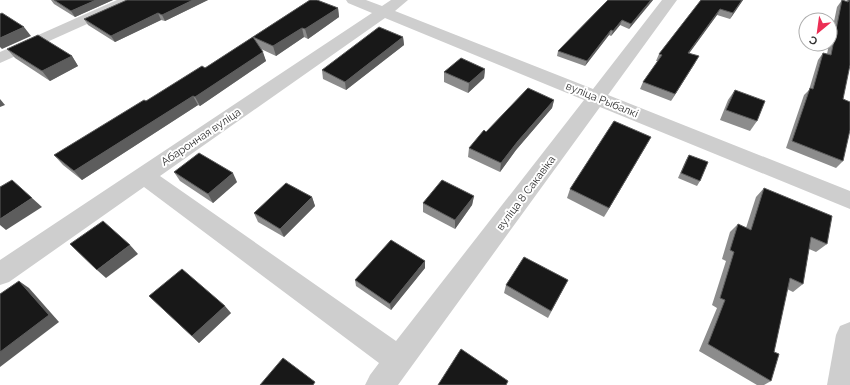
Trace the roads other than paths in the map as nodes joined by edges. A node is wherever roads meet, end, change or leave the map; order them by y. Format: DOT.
graph roads {
  1 [pos="129,0"];
  2 [pos="353,0"];
  3 [pos="402,0"];
  4 [pos="670,0"];
  5 [pos="384,12"];
  6 [pos="0,58"];
  7 [pos="598,98"];
  8 [pos="144,176"];
  9 [pos="850,200"];
  10 [pos="0,274"];
  11 [pos="850,335"];
  12 [pos="399,360"];
  13 [pos="380,385"];
  14 [pos="842,385"];
  1 -- 6 [label="street"];
  2 -- 5 [label="street, вуліца Рыбалкі"];
  3 -- 5 [label="street, Абаронная вуліца"];
  4 -- 7 [label="street, вуліца 8 Сакавіка"];
  5 -- 7 [label="street, вуліца Рыбалкі"];
  5 -- 8 [label="street, Абаронная вуліца"];
  7 -- 9 [label="street, вуліца Рыбалкі"];
  7 -- 12 [label="street, вуліца 8 Сакавіка"];
  8 -- 10 [label="street, Абаронная вуліца"];
  8 -- 12 [label="street"];
  11 -- 14 [label="street"];
  12 -- 13 [label="street, вуліца 8 Сакавіка"];
}
